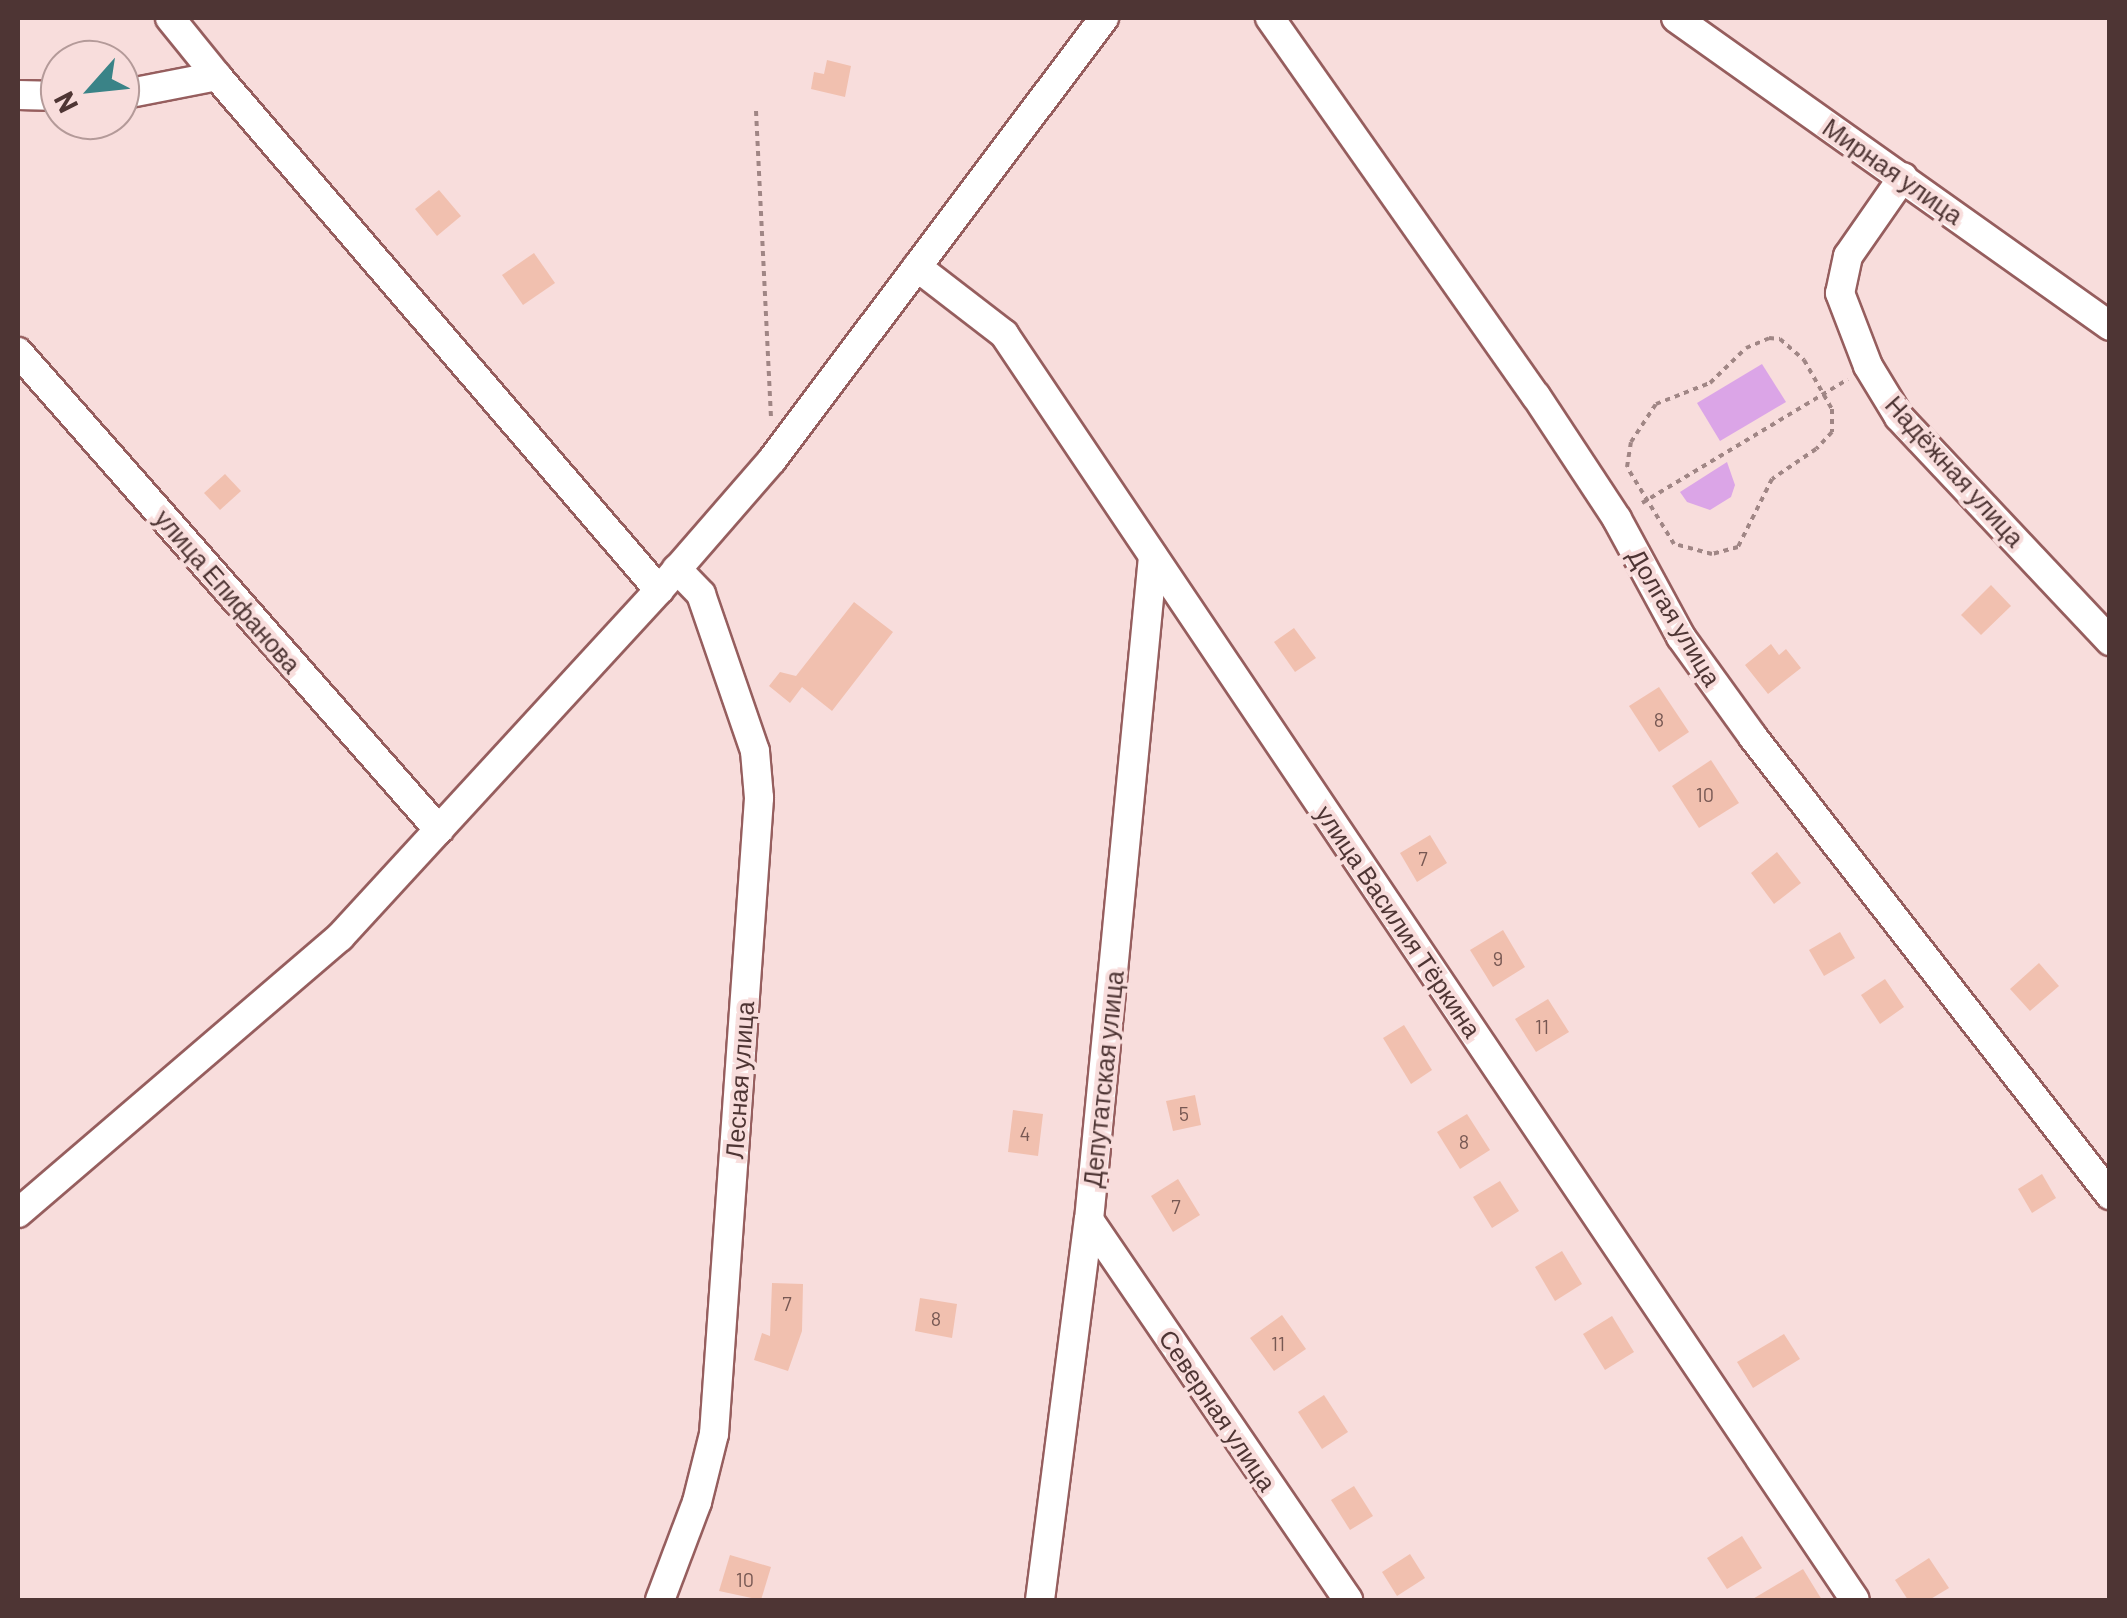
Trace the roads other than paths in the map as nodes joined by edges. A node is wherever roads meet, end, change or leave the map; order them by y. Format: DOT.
graph roads {
  1 [pos="170,18"];
  2 [pos="1104,18"];
  3 [pos="1270,18"];
  4 [pos="1676,18"];
  5 [pos="217,76"];
  6 [pos="140,91"];
  7 [pos="1903,177"];
  8 [pos="917,267"];
  9 [pos="2110,326"];
  10 [pos="18,352"];
  11 [pos="1153,556"];
  12 [pos="668,580"];
  13 [pos="2110,641"];
  14 [pos="438,830"];
  15 [pos="2110,1196"];
  16 [pos="18,1213"];
  17 [pos="1089,1220"];
  18 [pos="660,1600"];
  19 [pos="1040,1600"];
  20 [pos="1348,1600"];
  21 [pos="1855,1600"];
  1 -- 5 [label="street, Лесная улица"];
  2 -- 8 [label="street"];
  3 -- 15 [label="street, Долгая улица"];
  4 -- 7 [label="street, Мирная улица"];
  5 -- 6 [label="street"];
  5 -- 12 [label="street, Лесная улица"];
  7 -- 9 [label="street, Мирная улица"];
  7 -- 13 [label="street, Надёжная улица"];
  8 -- 11 [label="street, улица Василия Тёркина"];
  8 -- 12 [label="street"];
  10 -- 14 [label="street, улица Епифанова"];
  11 -- 17 [label="street, Депутатская улица"];
  11 -- 21 [label="street, улица Василия Тёркина"];
  12 -- 14 [label="street"];
  12 -- 18 [label="street, Лесная улица"];
  14 -- 16 [label="street"];
  17 -- 19 [label="street, Депутатская улица"];
  17 -- 20 [label="street, Северная улица"];
}
